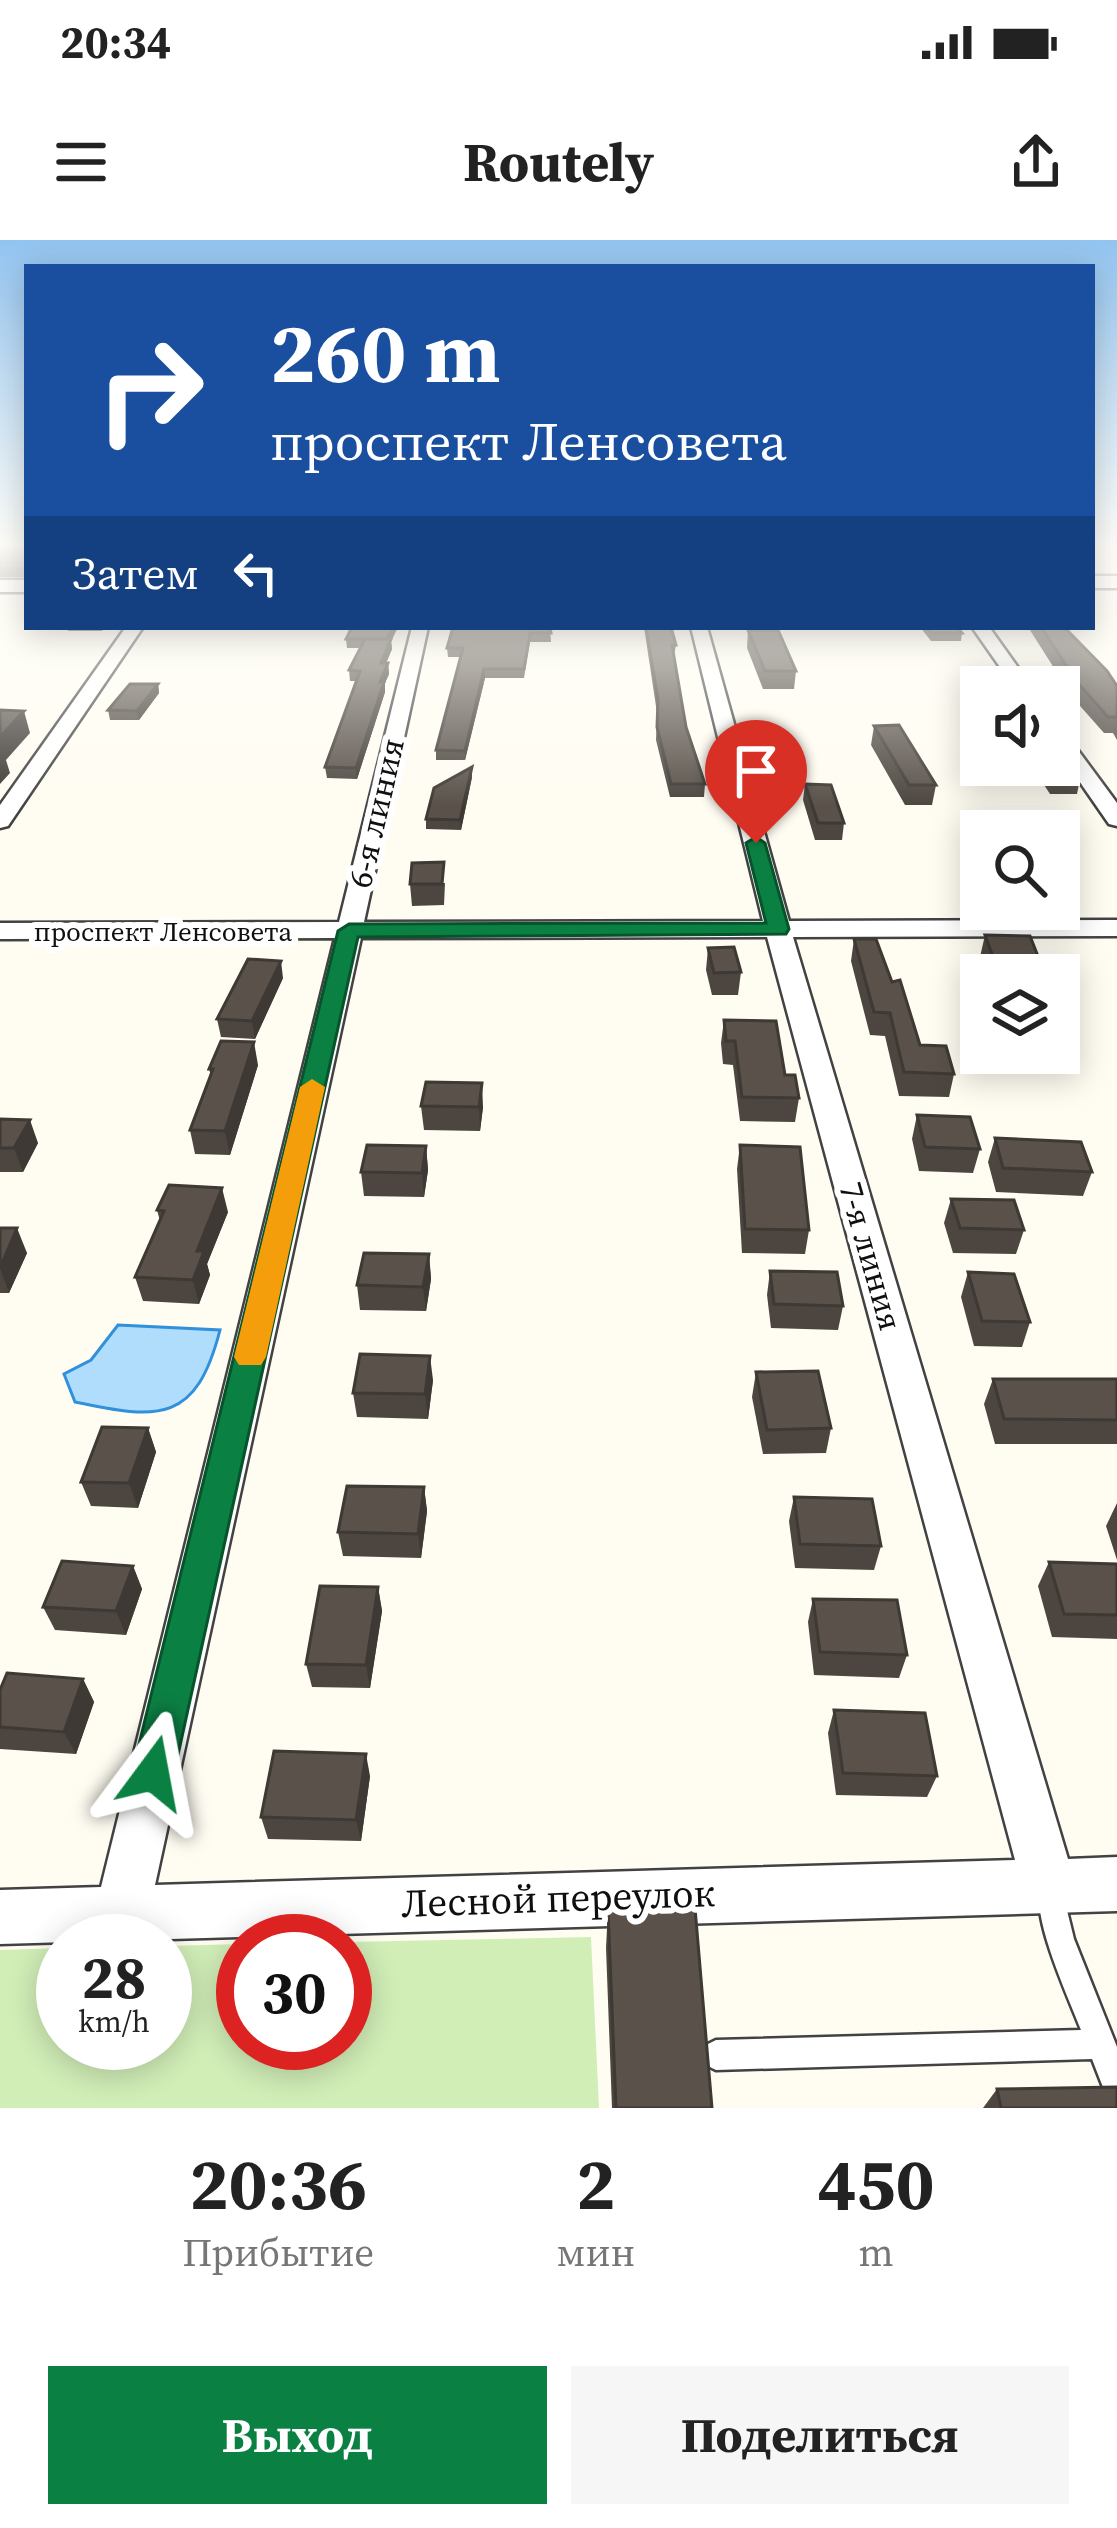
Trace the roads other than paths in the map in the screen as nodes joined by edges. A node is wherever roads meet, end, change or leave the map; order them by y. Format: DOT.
graph roads {
  1 [pos="132,631"];
  2 [pos="419,631"];
  3 [pos="700,631"];
  4 [pos="983,631"];
  5 [pos="1008,666"];
  6 [pos="1080,767"];
  7 [pos="1117,819"];
  8 [pos="0,821"];
  9 [pos="1117,928"];
  10 [pos="778,929"];
  11 [pos="0,931"];
  12 [pos="349,931"];
  13 [pos="1048,1883"];
  14 [pos="1117,1885"];
  15 [pos="122,1911"];
  16 [pos="0,1917"];
  17 [pos="1098,2044"];
  18 [pos="716,2055"];
  19 [pos="1117,2084"];
  1 -- 8 [label="street"];
  2 -- 12 [label="street, 6-я линия"];
  3 -- 10 [label="street, 7-я линия"];
  4 -- 5 [label="street"];
  6 -- 7 [label="street"];
  9 -- 10 [label="street, проспект Ленсовета"];
  10 -- 12 [label="street, проспект Ленсовета"];
  10 -- 13 [label="street, 7-я линия"];
  11 -- 12 [label="street, проспект Ленсовета"];
  12 -- 15 [label="street, 6-я линия"];
  13 -- 14 [label="street, Лесной переулок"];
  13 -- 15 [label="street, Лесной переулок"];
  13 -- 17 [label="lane"];
  15 -- 16 [label="street, Лесной переулок"];
  17 -- 18 [label="lane"];
  17 -- 19 [label="lane"];
}
